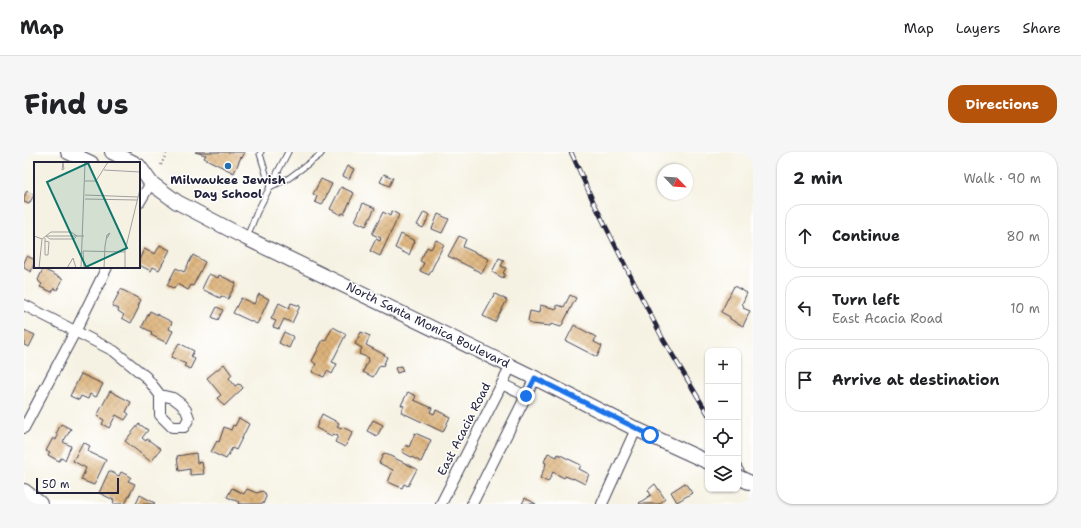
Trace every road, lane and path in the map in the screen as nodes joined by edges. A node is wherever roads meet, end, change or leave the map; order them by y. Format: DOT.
graph roads {
  1 [pos="68,152"];
  2 [pos="112,152"];
  3 [pos="167,152"];
  4 [pos="261,152"];
  5 [pos="288,152"];
  6 [pos="322,152"];
  7 [pos="89,162"];
  8 [pos="132,162"];
  9 [pos="161,165"];
  10 [pos="140,169"];
  11 [pos="145,183"];
  12 [pos="270,187"];
  13 [pos="140,200"];
  14 [pos="246,238"];
  15 [pos="107,268"];
  16 [pos="24,305"];
  17 [pos="76,330"];
  18 [pos="511,366"];
  19 [pos="535,378"];
  20 [pos="502,384"];
  21 [pos="160,395"];
  22 [pos="526,396"];
  23 [pos="24,428"];
  24 [pos="636,428"];
  25 [pos="704,460"];
  26 [pos="741,478"];
  27 [pos="753,484"];
  28 [pos="24,492"];
  29 [pos="39,504"];
  30 [pos="441,504"];
  31 [pos="472,504"];
  32 [pos="602,504"];
  1 -- 7 [label="street"];
  2 -- 8 [label="street"];
  3 -- 9 [label="path"];
  4 -- 12 [label="lane"];
  5 -- 12 [label="lane"];
  6 -- 12 [label="lane"];
  10 -- 11 [label="street, North Santa Monica Boulevard"];
  11 -- 13 [label="street"];
  11 -- 14 [label="street, North Santa Monica Boulevard"];
  12 -- 14 [label="lane"];
  14 -- 18 [label="street, North Santa Monica Boulevard"];
  15 -- 17 [label="street"];
  16 -- 17 [label="street"];
  17 -- 21 [label="street"];
  17 -- 23 [label="street"];
  18 -- 19 [label="street, North Santa Monica Boulevard"];
  18 -- 20 [label="street, East Acacia Road"];
  19 -- 22 [label="street"];
  19 -- 24 [label="street, North Santa Monica Boulevard"];
  20 -- 22 [label="street"];
  20 -- 30 [label="street, East Acacia Road"];
  22 -- 31 [label="street"];
  24 -- 25 [label="street, North Santa Monica Boulevard"];
  24 -- 32 [label="street"];
  26 -- 27 [label="street, bridge"];
  28 -- 29 [label="main road"];
}
